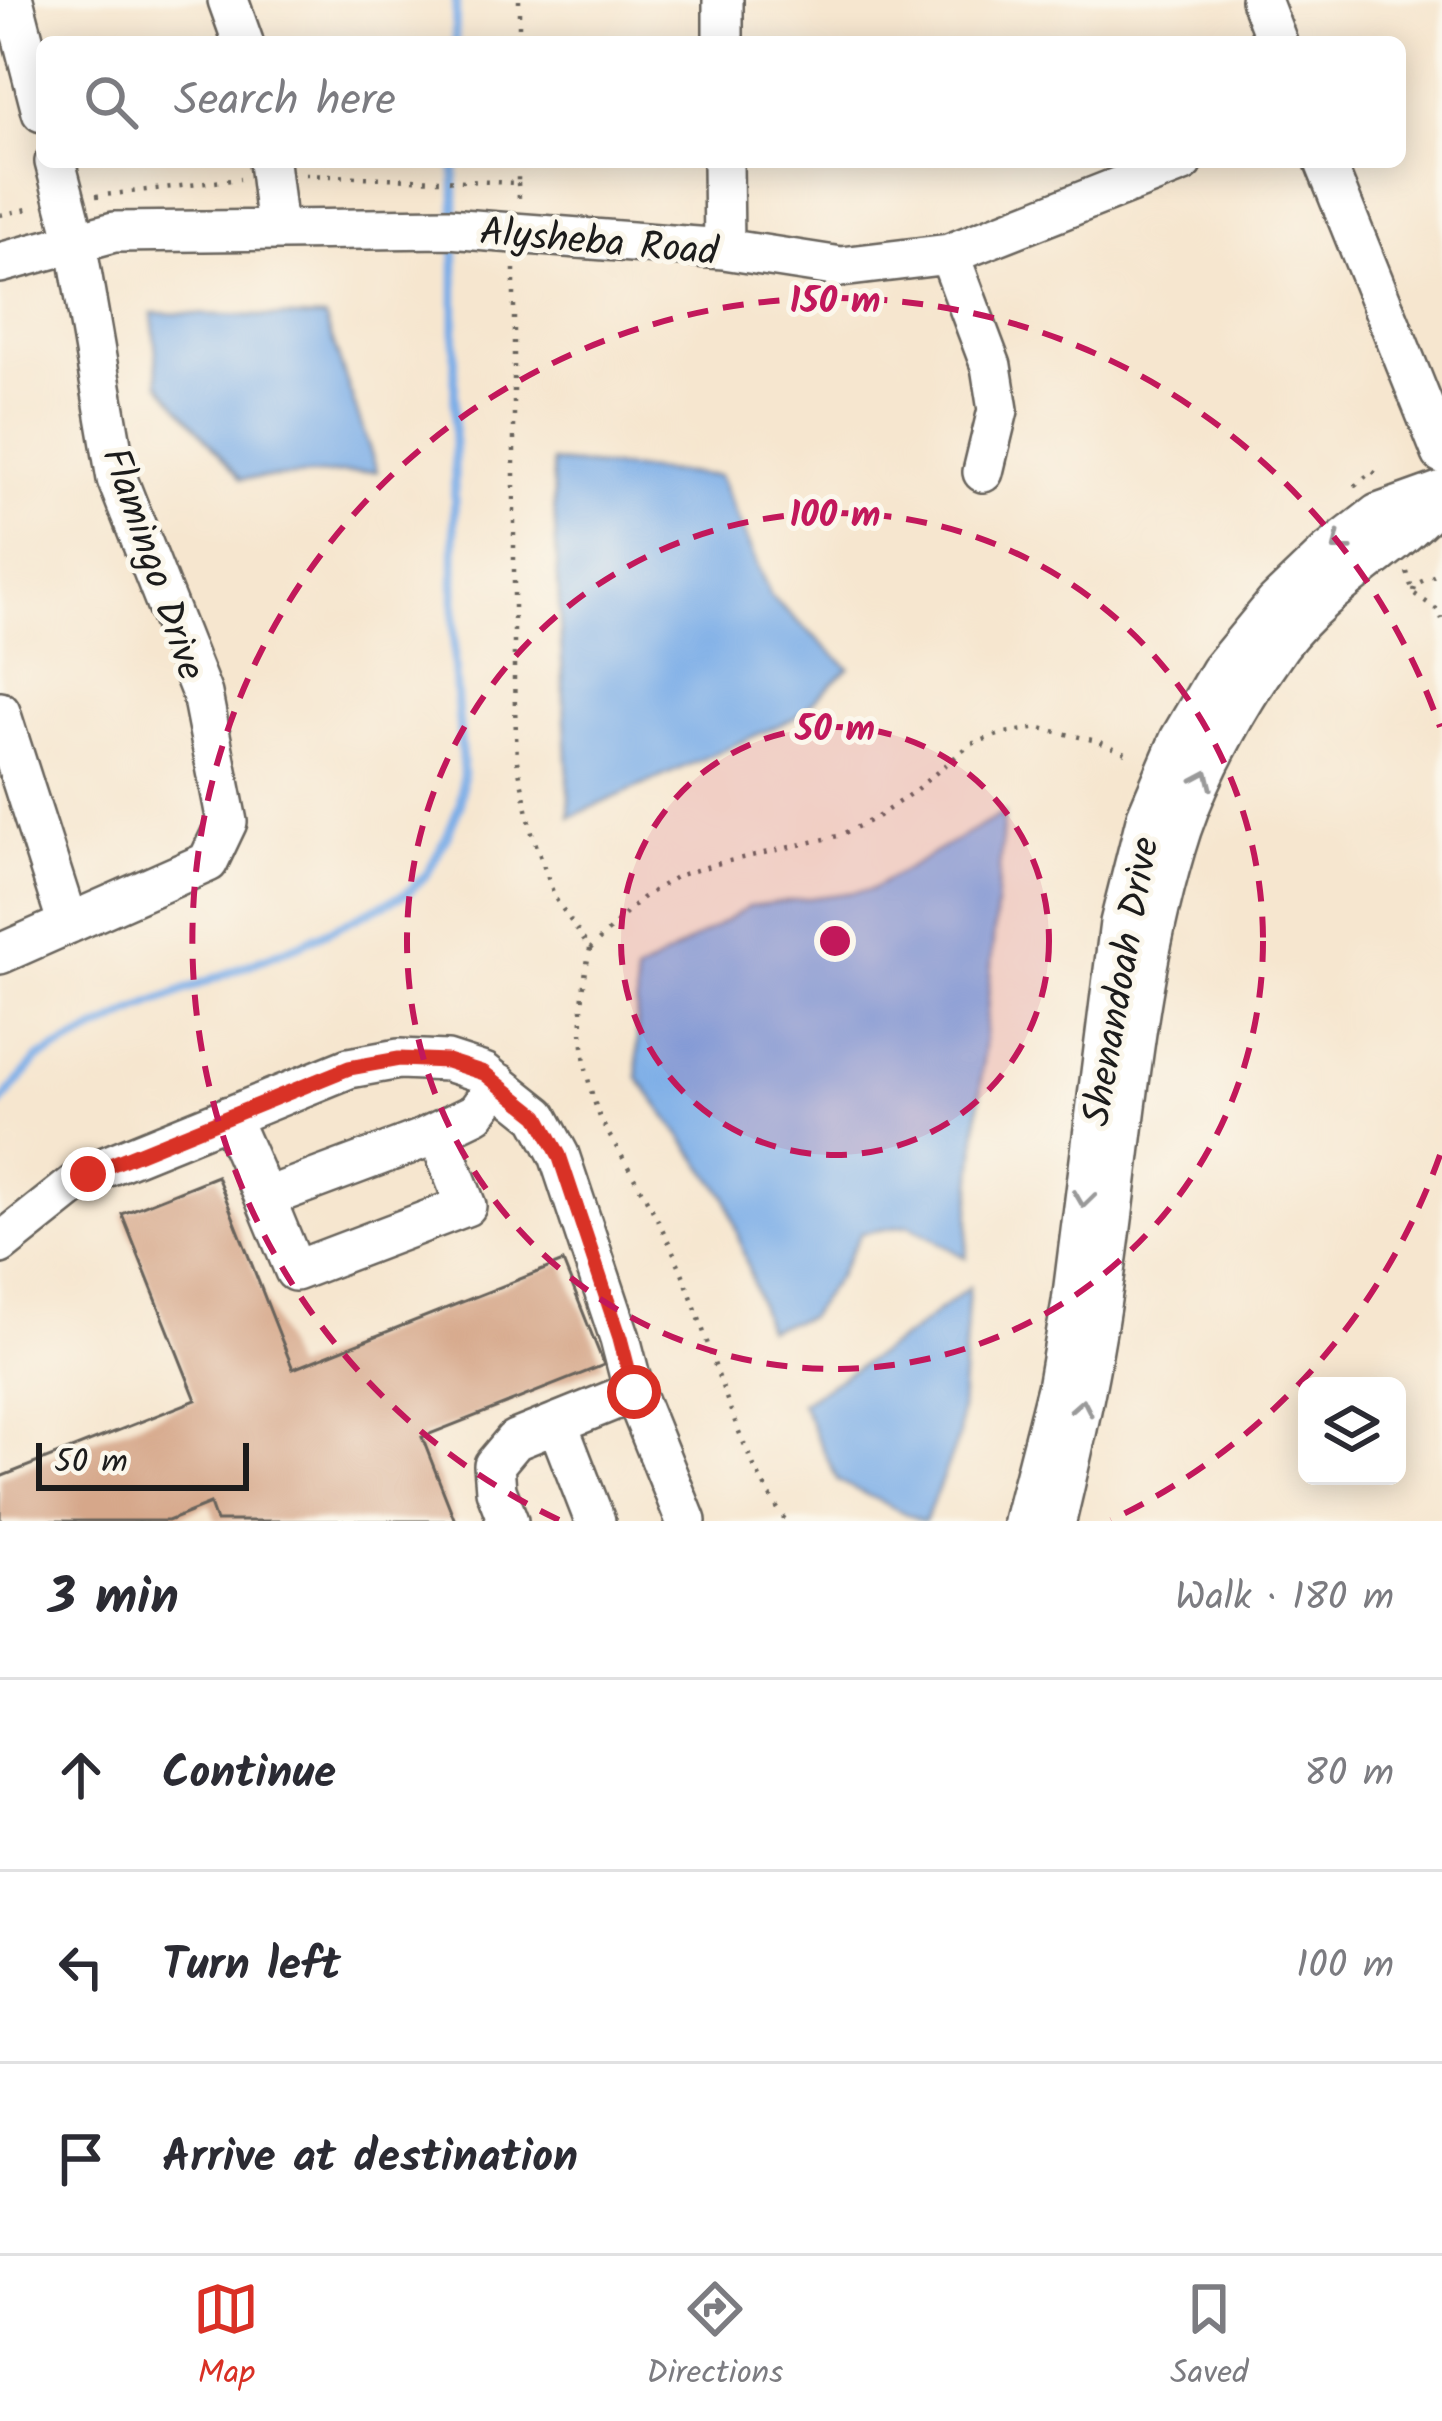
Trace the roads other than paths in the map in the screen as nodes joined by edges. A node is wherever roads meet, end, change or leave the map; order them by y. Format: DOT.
graph roads {
  1 [pos="13,0"];
  2 [pos="228,0"];
  3 [pos="723,0"];
  4 [pos="1261,0"];
  5 [pos="241,36"];
  6 [pos="723,36"];
  7 [pos="1275,36"];
  8 [pos="36,89"];
  9 [pos="57,168"];
  10 [pos="270,168"];
  11 [pos="723,168"];
  12 [pos="1168,168"];
  13 [pos="1327,168"];
  14 [pos="278,230"];
  15 [pos="76,242"];
  16 [pos="724,249"];
  17 [pos="949,254"];
  18 [pos="0,263"];
  19 [pos="1442,453"];
  20 [pos="983,472"];
  21 [pos="1442,494"];
  22 [pos="0,712"];
  23 [pos="68,924"];
  24 [pos="0,954"];
  25 [pos="498,1083"];
  26 [pos="229,1116"];
  27 [pos="437,1132"];
  28 [pos="265,1198"];
  29 [pos="0,1244"];
  30 [pos="634,1392"];
  31 [pos="557,1423"];
  32 [pos="508,1521"];
  33 [pos="595,1521"];
  34 [pos="686,1521"];
  35 [pos="1023,1521"];
  36 [pos="1056,1521"];
  1 -- 8 [label="street"];
  2 -- 5 [label="street"];
  3 -- 6 [label="street"];
  4 -- 7 [label="street"];
  9 -- 15 [label="street, Flamingo Drive"];
  10 -- 14 [label="street"];
  11 -- 16 [label="street"];
  12 -- 17 [label="street, Alysheba Road"];
  13 -- 19 [label="street"];
  14 -- 15 [label="street, Alysheba Road"];
  14 -- 16 [label="street, Alysheba Road"];
  15 -- 18 [label="street, Alysheba Road"];
  15 -- 23 [label="street, Flamingo Drive"];
  16 -- 17 [label="street, Alysheba Road"];
  17 -- 20 [label="street"];
  21 -- 35 [label="street, Shenandoah Drive, one-way"];
  36 -- 21 [label="street, Shenandoah Drive, one-way"];
  22 -- 23 [label="street"];
  23 -- 24 [label="street"];
  25 -- 26 [label="street"];
  25 -- 27 [label="street"];
  25 -- 30 [label="street"];
  26 -- 28 [label="street"];
  26 -- 29 [label="street"];
  27 -- 28 [label="street"];
  27 -- 28 [label="street"];
  30 -- 31 [label="street"];
  30 -- 34 [label="street"];
  31 -- 32 [label="street"];
  31 -- 33 [label="street"];
}
